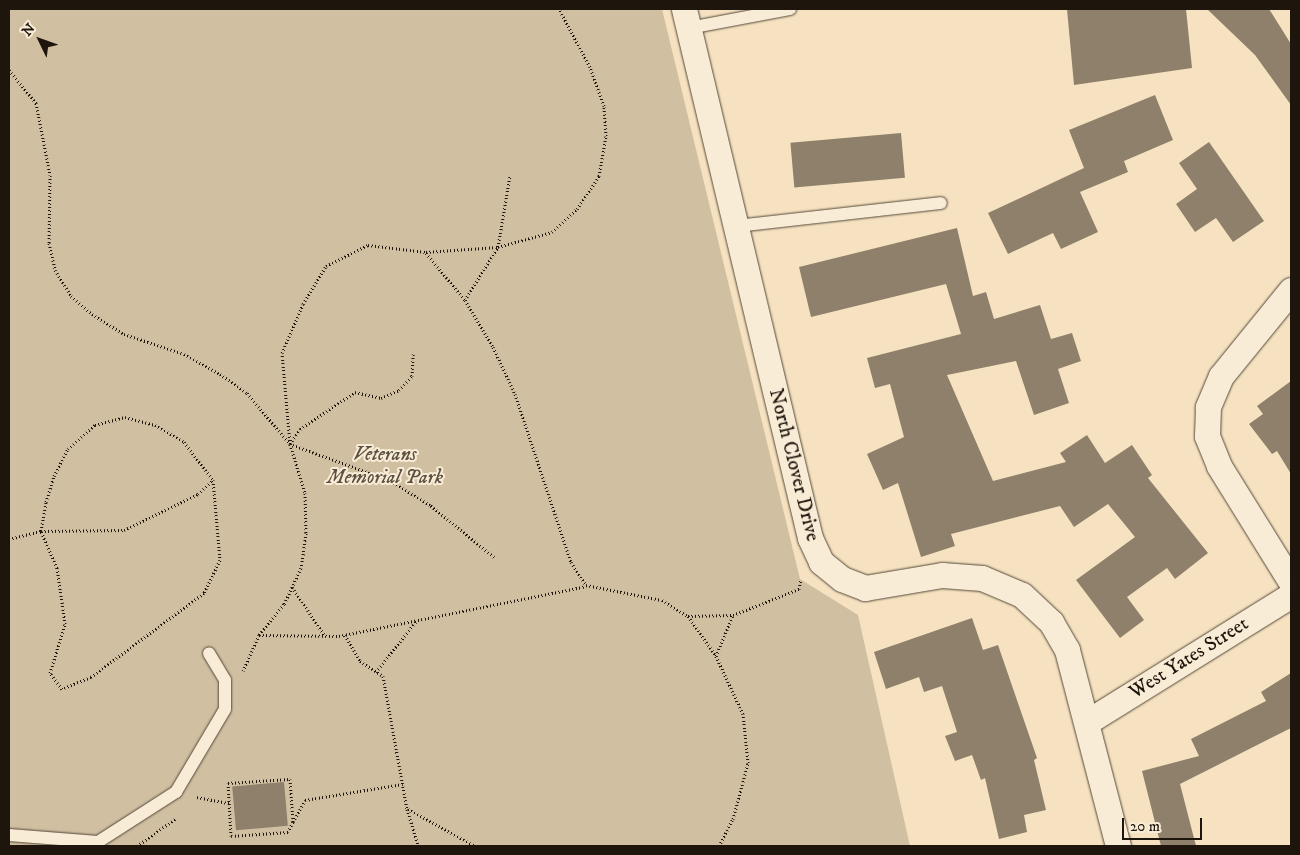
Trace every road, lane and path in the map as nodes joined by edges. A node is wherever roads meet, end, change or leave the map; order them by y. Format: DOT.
graph roads {
  1 [pos="559,9"];
  2 [pos="790,9"];
  3 [pos="686,18"];
  4 [pos="9,70"];
  5 [pos="510,175"];
  6 [pos="940,204"];
  7 [pos="736,226"];
  8 [pos="498,247"];
  9 [pos="426,252"];
  10 [pos="1291,290"];
  11 [pos="465,300"];
  12 [pos="413,354"];
  13 [pos="290,444"];
  14 [pos="213,480"];
  15 [pos="41,530"];
  16 [pos="810,538"];
  17 [pos="9,539"];
  18 [pos="494,557"];
  19 [pos="1291,582"];
  20 [pos="586,586"];
  21 [pos="292,587"];
  22 [pos="1291,595"];
  23 [pos="733,615"];
  24 [pos="688,616"];
  25 [pos="417,620"];
  26 [pos="345,634"];
  27 [pos="259,635"];
  28 [pos="325,636"];
  29 [pos="208,653"];
  30 [pos="716,656"];
  31 [pos="376,672"];
  32 [pos="240,681"];
  33 [pos="1087,722"];
  34 [pos="403,784"];
  35 [pos="201,789"];
  36 [pos="197,797"];
  37 [pos="194,803"];
  38 [pos="229,803"];
  39 [pos="407,808"];
  40 [pos="181,814"];
  41 [pos="293,822"];
  42 [pos="9,835"];
  43 [pos="136,846"];
  44 [pos="418,846"];
  45 [pos="475,846"];
  46 [pos="719,846"];
  47 [pos="1118,846"];
  1 -- 8 [label="path"];
  2 -- 3 [label="lane"];
  3 -- 7 [label="street, North Clover Drive"];
  4 -- 13 [label="path"];
  5 -- 8 [label="path"];
  6 -- 7 [label="lane"];
  7 -- 16 [label="street, North Clover Drive"];
  8 -- 9 [label="path"];
  8 -- 11 [label="path"];
  9 -- 11 [label="path"];
  9 -- 13 [label="path"];
  10 -- 19 [label="street"];
  11 -- 20 [label="path"];
  12 -- 13 [label="path"];
  13 -- 18 [label="path"];
  13 -- 21 [label="path"];
  14 -- 15 [label="path"];
  14 -- 15 [label="path"];
  14 -- 15 [label="path"];
  15 -- 17 [label="path"];
  16 -- 23 [label="path"];
  16 -- 33 [label="street, North Clover Drive"];
  20 -- 24 [label="path"];
  20 -- 25 [label="path"];
  21 -- 27 [label="path"];
  21 -- 28 [label="path"];
  22 -- 33 [label="street, West Yates Street"];
  23 -- 24 [label="path"];
  23 -- 30 [label="path"];
  24 -- 30 [label="path"];
  25 -- 26 [label="path"];
  25 -- 31 [label="path"];
  26 -- 28 [label="path"];
  26 -- 31 [label="path"];
  27 -- 28 [label="path"];
  27 -- 32 [label="path"];
  29 -- 42 [label="lane"];
  30 -- 46 [label="path"];
  31 -- 34 [label="path"];
  33 -- 47 [label="street, North Clover Drive"];
  34 -- 39 [label="path"];
  34 -- 41 [label="path"];
  35 -- 36 [label="path"];
  36 -- 37 [label="path"];
  36 -- 38 [label="path"];
  38 -- 41 [label="path"];
  38 -- 41 [label="path"];
  39 -- 44 [label="path"];
  39 -- 45 [label="path"];
  40 -- 43 [label="path"];
}
